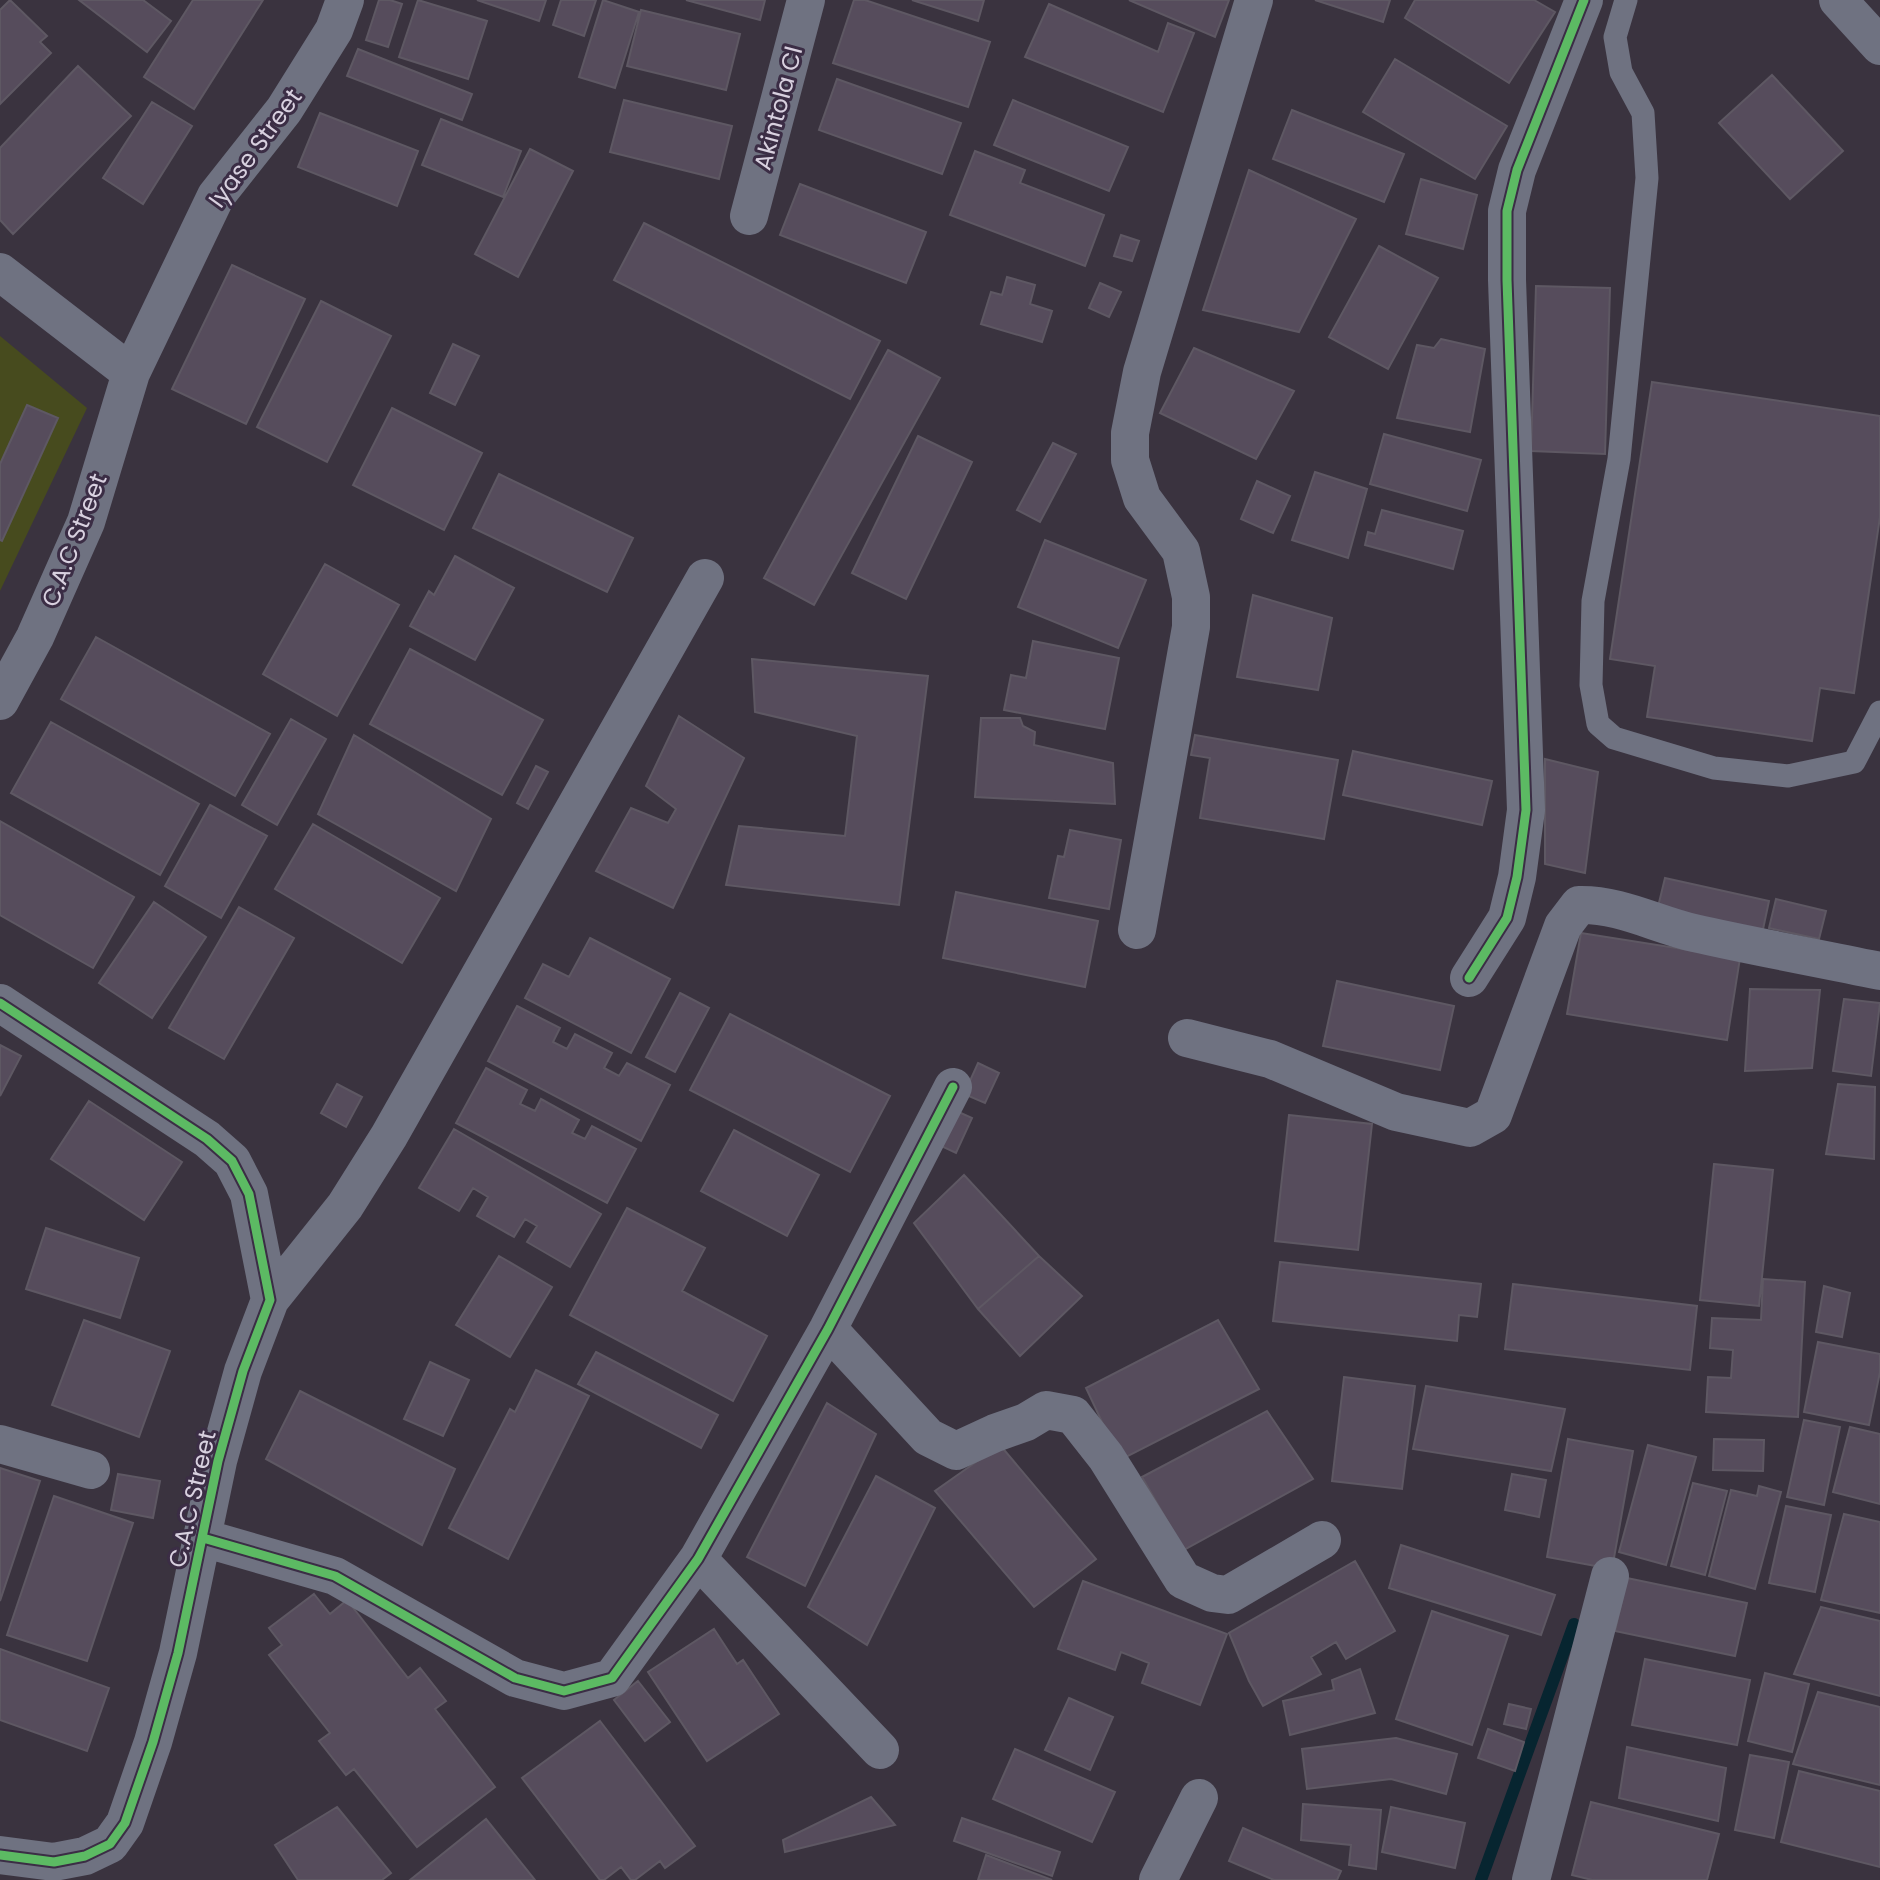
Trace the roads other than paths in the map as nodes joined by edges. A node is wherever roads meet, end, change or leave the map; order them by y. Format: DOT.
graph roads {
  1 [pos="345,0"];
  2 [pos="806,0"];
  3 [pos="1254,0"];
  4 [pos="1584,0"];
  5 [pos="1626,0"];
  6 [pos="1838,0"];
  7 [pos="1880,46"];
  8 [pos="749,216"];
  9 [pos="0,272"];
  10 [pos="131,373"];
  11 [pos="705,578"];
  12 [pos="0,701"];
  13 [pos="1880,712"];
  14 [pos="1137,930"];
  15 [pos="1880,971"];
  16 [pos="1469,978"];
  17 [pos="0,1003"];
  18 [pos="1187,1038"];
  19 [pos="953,1087"];
  20 [pos="270,1300"];
  21 [pos="828,1329"];
  22 [pos="0,1444"];
  23 [pos="91,1470"];
  24 [pos="203,1538"];
  25 [pos="1322,1539"];
  26 [pos="698,1559"];
  27 [pos="1610,1576"];
  28 [pos="880,1751"];
  29 [pos="1199,1798"];
  30 [pos="0,1855"];
  31 [pos="1158,1880"];
  32 [pos="1531,1880"];
  1 -- 10 [label="street, Iyase Street"];
  2 -- 8 [label="street, Akintola Cl"];
  3 -- 14 [label="street"];
  4 -- 16 [label="street"];
  5 -- 13 [label="lane"];
  6 -- 7 [label="street"];
  9 -- 10 [label="street"];
  10 -- 12 [label="street, C.A.C Street"];
  11 -- 20 [label="street"];
  15 -- 18 [label="street"];
  17 -- 20 [label="street"];
  19 -- 21 [label="street"];
  20 -- 24 [label="street, C.A.C Street"];
  21 -- 25 [label="street"];
  21 -- 26 [label="street"];
  22 -- 23 [label="street"];
  24 -- 26 [label="street"];
  24 -- 30 [label="street, C.A.C Street"];
  26 -- 28 [label="street"];
  27 -- 32 [label="street"];
  29 -- 31 [label="street"];
}
